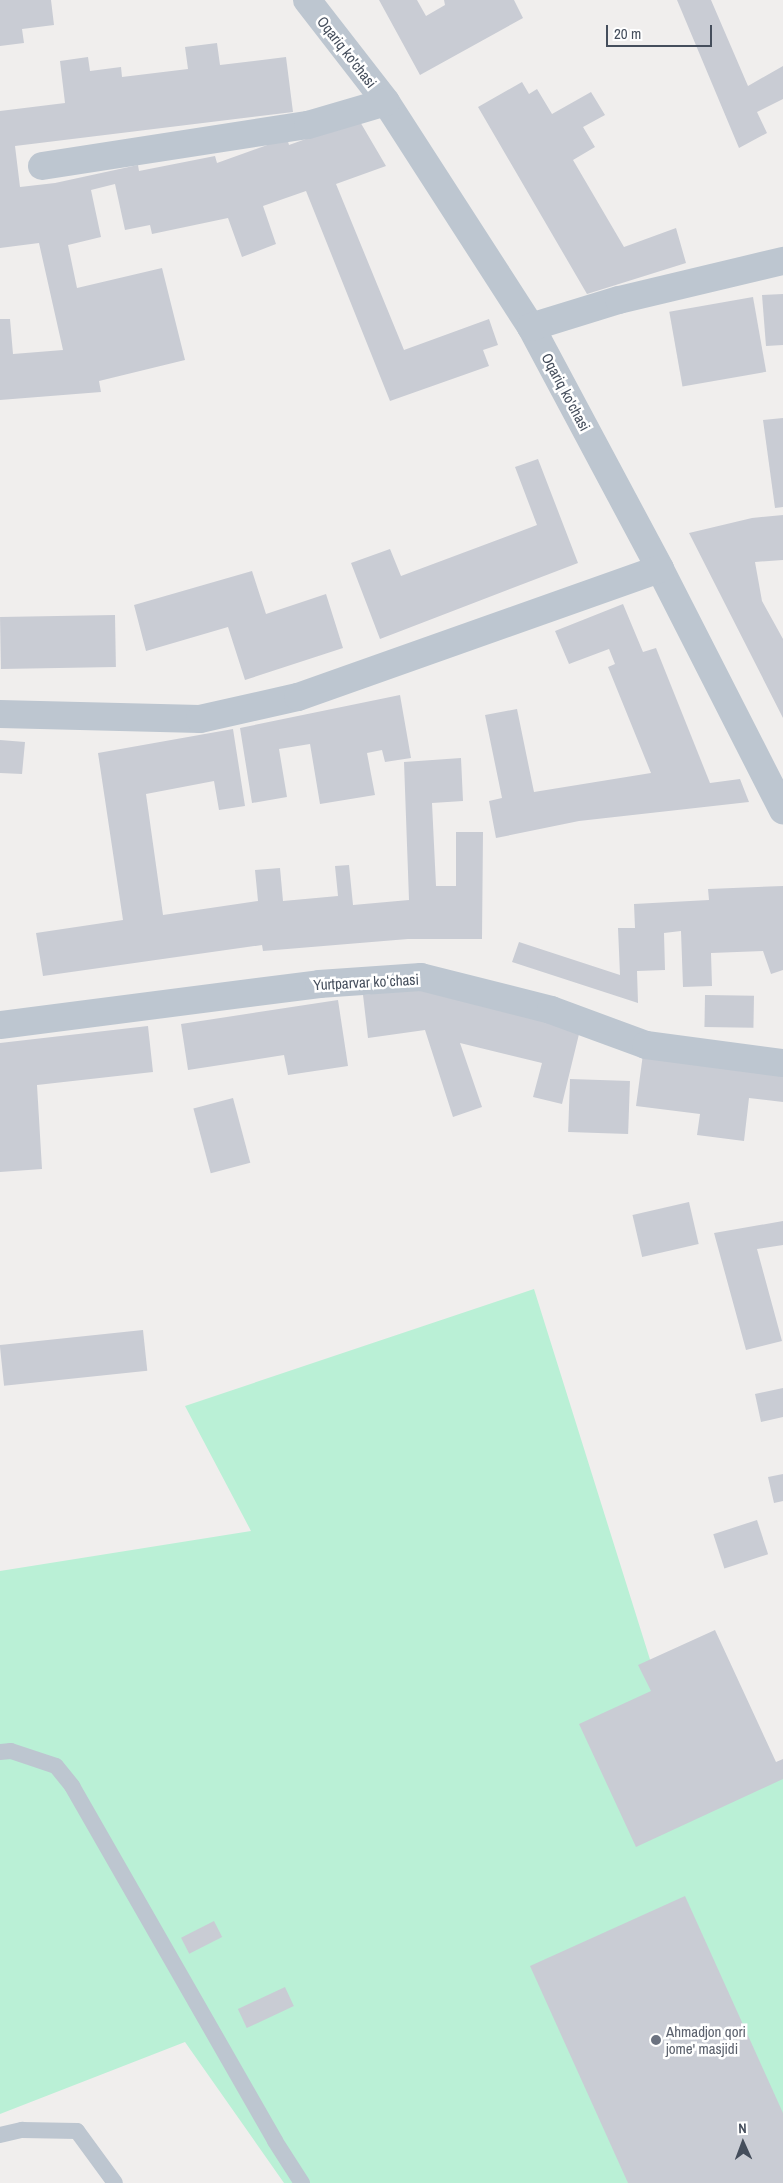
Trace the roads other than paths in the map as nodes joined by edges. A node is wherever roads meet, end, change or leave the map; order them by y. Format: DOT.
graph roads {
  1 [pos="307,0"];
  2 [pos="386,102"];
  3 [pos="42,166"];
  4 [pos="783,261"];
  5 [pos="531,327"];
  6 [pos="660,569"];
  7 [pos="0,714"];
  8 [pos="783,810"];
  9 [pos="0,1025"];
  10 [pos="783,1062"];
  11 [pos="0,1752"];
  12 [pos="0,2134"];
  13 [pos="115,2183"];
  14 [pos="302,2183"];
  1 -- 2 [label="street, Oqariq ko'chasi"];
  2 -- 3 [label="street"];
  2 -- 5 [label="street, Oqariq ko'chasi"];
  4 -- 5 [label="street"];
  5 -- 6 [label="street, Oqariq ko'chasi"];
  6 -- 7 [label="street"];
  6 -- 8 [label="street, Oqariq ko'chasi"];
  9 -- 10 [label="street, Yurtparvar koʻchasi"];
  11 -- 14 [label="lane"];
  12 -- 13 [label="lane"];
}
